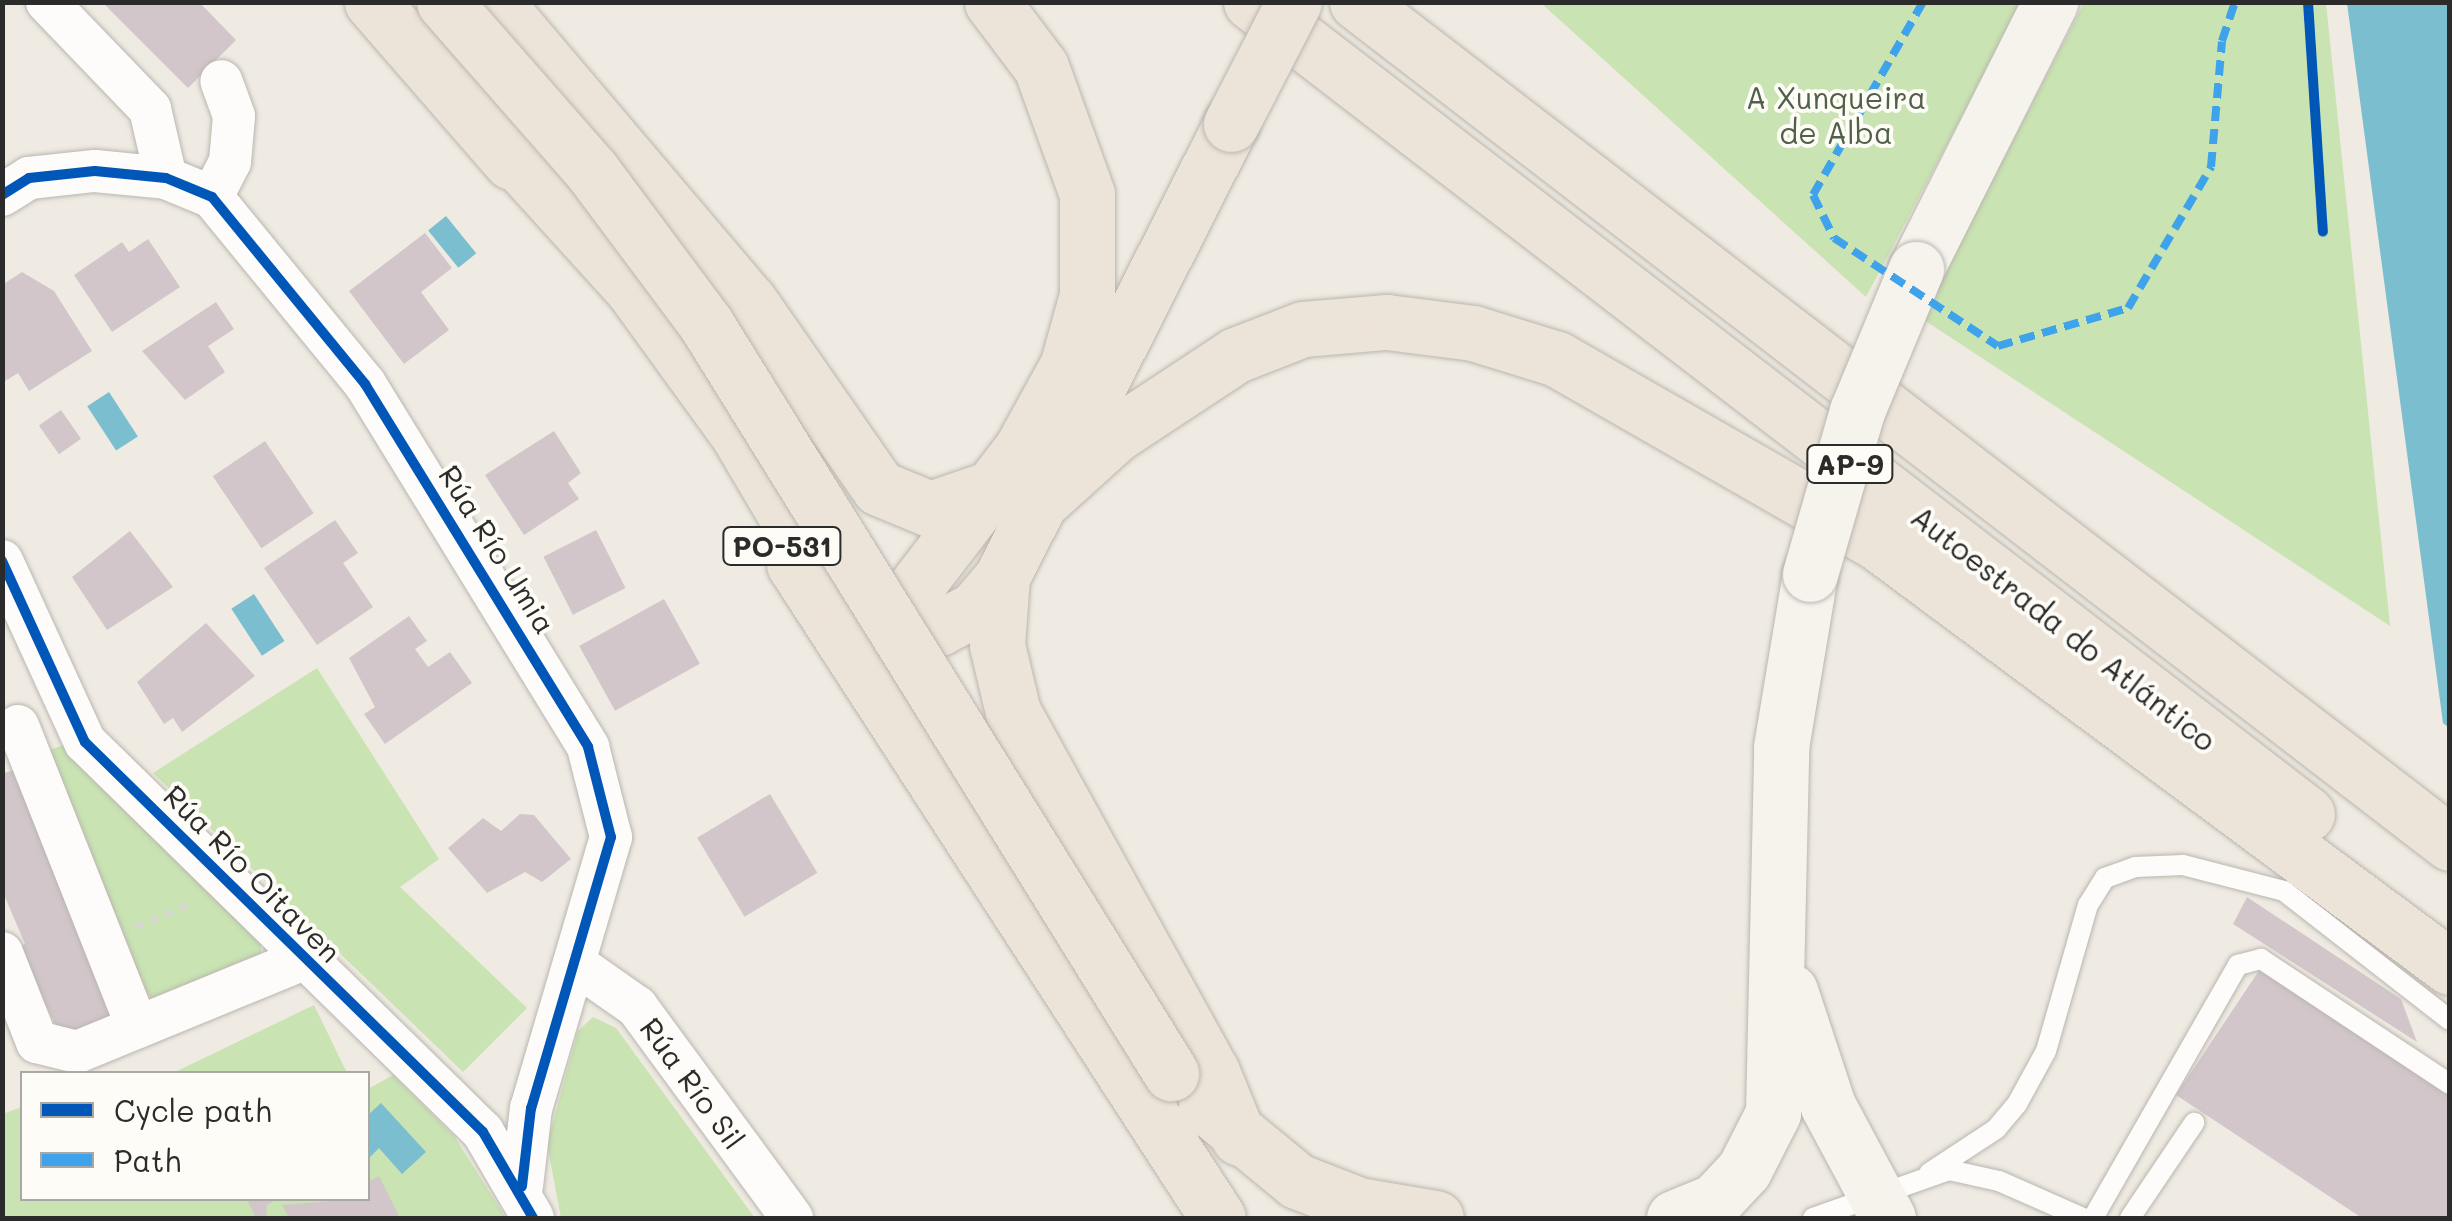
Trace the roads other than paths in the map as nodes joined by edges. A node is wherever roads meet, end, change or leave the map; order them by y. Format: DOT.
graph roads {
  1 [pos="47,2"];
  2 [pos="372,2"];
  3 [pos="444,2"];
  4 [pos="496,2"];
  5 [pos="992,2"];
  6 [pos="1251,2"];
  7 [pos="1294,2"];
  8 [pos="1356,2"];
  9 [pos="1405,2"];
  10 [pos="2050,2"];
  11 [pos="220,82"];
  12 [pos="1214,116"];
  13 [pos="484,125"];
  14 [pos="166,178"];
  15 [pos="2,194"];
  16 [pos="212,197"];
  17 [pos="1656,233"];
  18 [pos="1067,368"];
  19 [pos="1017,495"];
  20 [pos="2,560"];
  21 [pos="1002,577"];
  22 [pos="15,627"];
  23 [pos="901,628"];
  24 [pos="63,706"];
  25 [pos="10,729"];
  26 [pos="966,825"];
  27 [pos="2450,843"];
  28 [pos="2450,924"];
  29 [pos="2,953"];
  30 [pos="1779,955"];
  31 [pos="304,959"];
  32 [pos="578,965"];
  33 [pos="2450,967"];
  34 [pos="2450,1020"];
  35 [pos="137,1027"];
  36 [pos="2450,1084"];
  37 [pos="2194,1123"];
  38 [pos="1238,1138"];
  39 [pos="1930,1173"];
  40 [pos="527,1202"];
  41 [pos="1884,1210"];
  42 [pos="792,1218"];
  43 [pos="1218,1218"];
  44 [pos="1436,1218"];
  45 [pos="1674,1218"];
  46 [pos="1813,1218"];
  47 [pos="2083,1218"];
  48 [pos="2093,1218"];
  49 [pos="2130,1218"];
  1 -- 14 [label="street"];
  2 -- 13 [label="main road, PO-531"];
  3 -- 38 [label="main road, PO-531, bridge"];
  4 -- 19 [label="main road"];
  5 -- 18 [label="main road"];
  6 -- 12 [label="main road"];
  6 -- 28 [label="main road, Autoestrada do Atlántico / AP-9"];
  7 -- 12 [label="main road, bridge"];
  8 -- 17 [label="main road, Autoestrada do Atlántico / AP-9"];
  9 -- 17 [label="main road"];
  10 -- 30 [label="main road, bridge"];
  11 -- 16 [label="street"];
  12 -- 18 [label="main road"];
  12 -- 19 [label="main road"];
  13 -- 23 [label="main road"];
  13 -- 26 [label="main road, PO-531"];
  14 -- 15 [label="street, Rúa Río Umia"];
  14 -- 16 [label="street, Rúa Río Umia"];
  16 -- 32 [label="street, Rúa Río Umia"];
  17 -- 27 [label="main road, Autoestrada do Atlántico / AP-9"];
  18 -- 19 [label="main road"];
  19 -- 21 [label="main road"];
  19 -- 23 [label="main road"];
  19 -- 33 [label="main road"];
  20 -- 22 [label="street, Rúa Río Oitaven"];
  21 -- 23 [label="main road"];
  21 -- 38 [label="main road"];
  22 -- 24 [label="street, Rúa Río Oitaven"];
  23 -- 26 [label="main road"];
  24 -- 25 [label="street"];
  24 -- 31 [label="street, Rúa Río Oitaven"];
  25 -- 35 [label="street"];
  26 -- 43 [label="main road, PO-531"];
  29 -- 35 [label="street"];
  30 -- 41 [label="main road"];
  30 -- 45 [label="main road"];
  31 -- 35 [label="street"];
  31 -- 40 [label="street, Rúa Río Oitaven"];
  32 -- 40 [label="street, Rúa Río Umia"];
  32 -- 42 [label="street, Rúa Río Sil"];
  34 -- 39 [label="lane"];
  36 -- 48 [label="lane"];
  37 -- 49 [label="lane"];
  38 -- 44 [label="main road, PO-531"];
  39 -- 41 [label="lane"];
  39 -- 47 [label="lane"];
  41 -- 46 [label="lane"];
}
